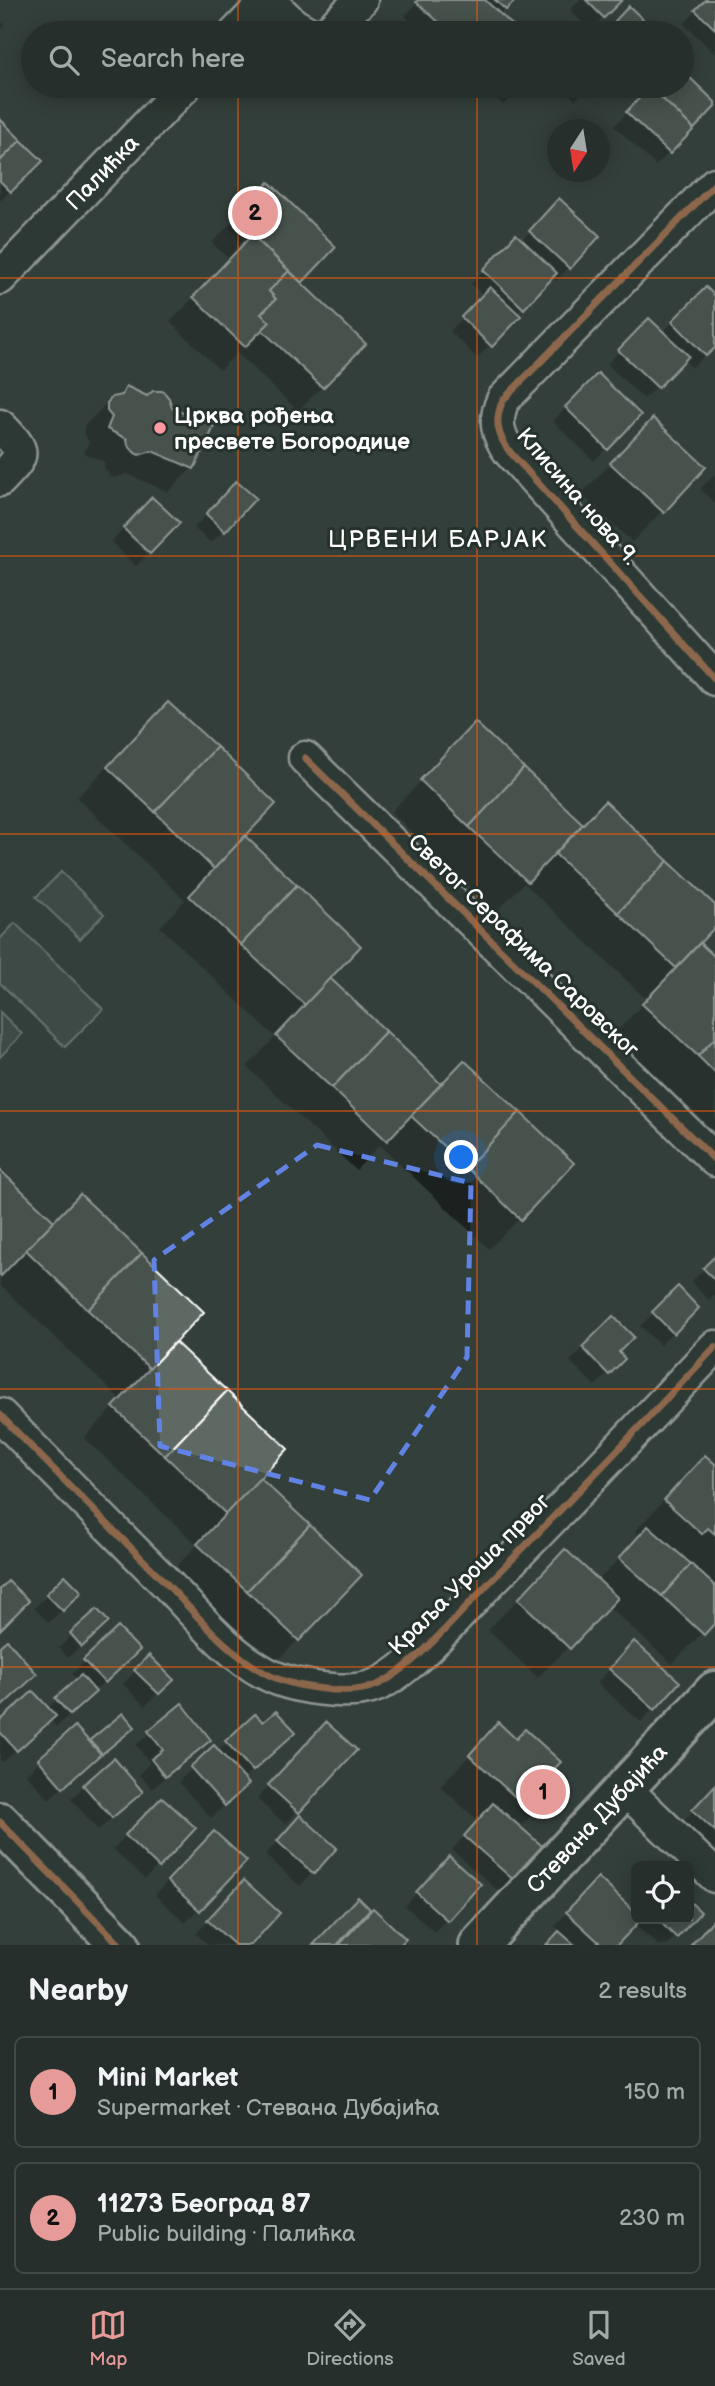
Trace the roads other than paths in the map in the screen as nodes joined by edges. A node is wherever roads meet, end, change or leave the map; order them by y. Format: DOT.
graph roads {
  1 [pos="268,0"];
  2 [pos="361,0"];
  3 [pos="248,21"];
  4 [pos="290,21"];
  5 [pos="339,21"];
  6 [pos="173,98"];
  7 [pos="715,184"];
  8 [pos="6,260"];
  9 [pos="0,426"];
  10 [pos="0,480"];
  11 [pos="715,679"];
  12 [pos="305,758"];
  13 [pos="715,1160"];
  14 [pos="715,1347"];
  15 [pos="0,1415"];
  16 [pos="715,1691"];
  17 [pos="624,1788"];
  18 [pos="0,1822"];
  19 [pos="715,1877"];
  20 [pos="120,1945"];
  21 [pos="480,1945"];
  1 -- 3 [label="street"];
  1 -- 4 [label="street"];
  2 -- 5 [label="street"];
  6 -- 8 [label="street, Палићка"];
  7 -- 11 [label="street, Клисина нова 9."];
  9 -- 10 [label="street"];
  12 -- 13 [label="street, Светог Серафима Саровског"];
  14 -- 15 [label="street, Краља Уроша првог"];
  16 -- 17 [label="street, Стевана Дубајића"];
  17 -- 19 [label="street"];
  17 -- 21 [label="street, Стевана Дубајића"];
  18 -- 20 [label="street"];
}
